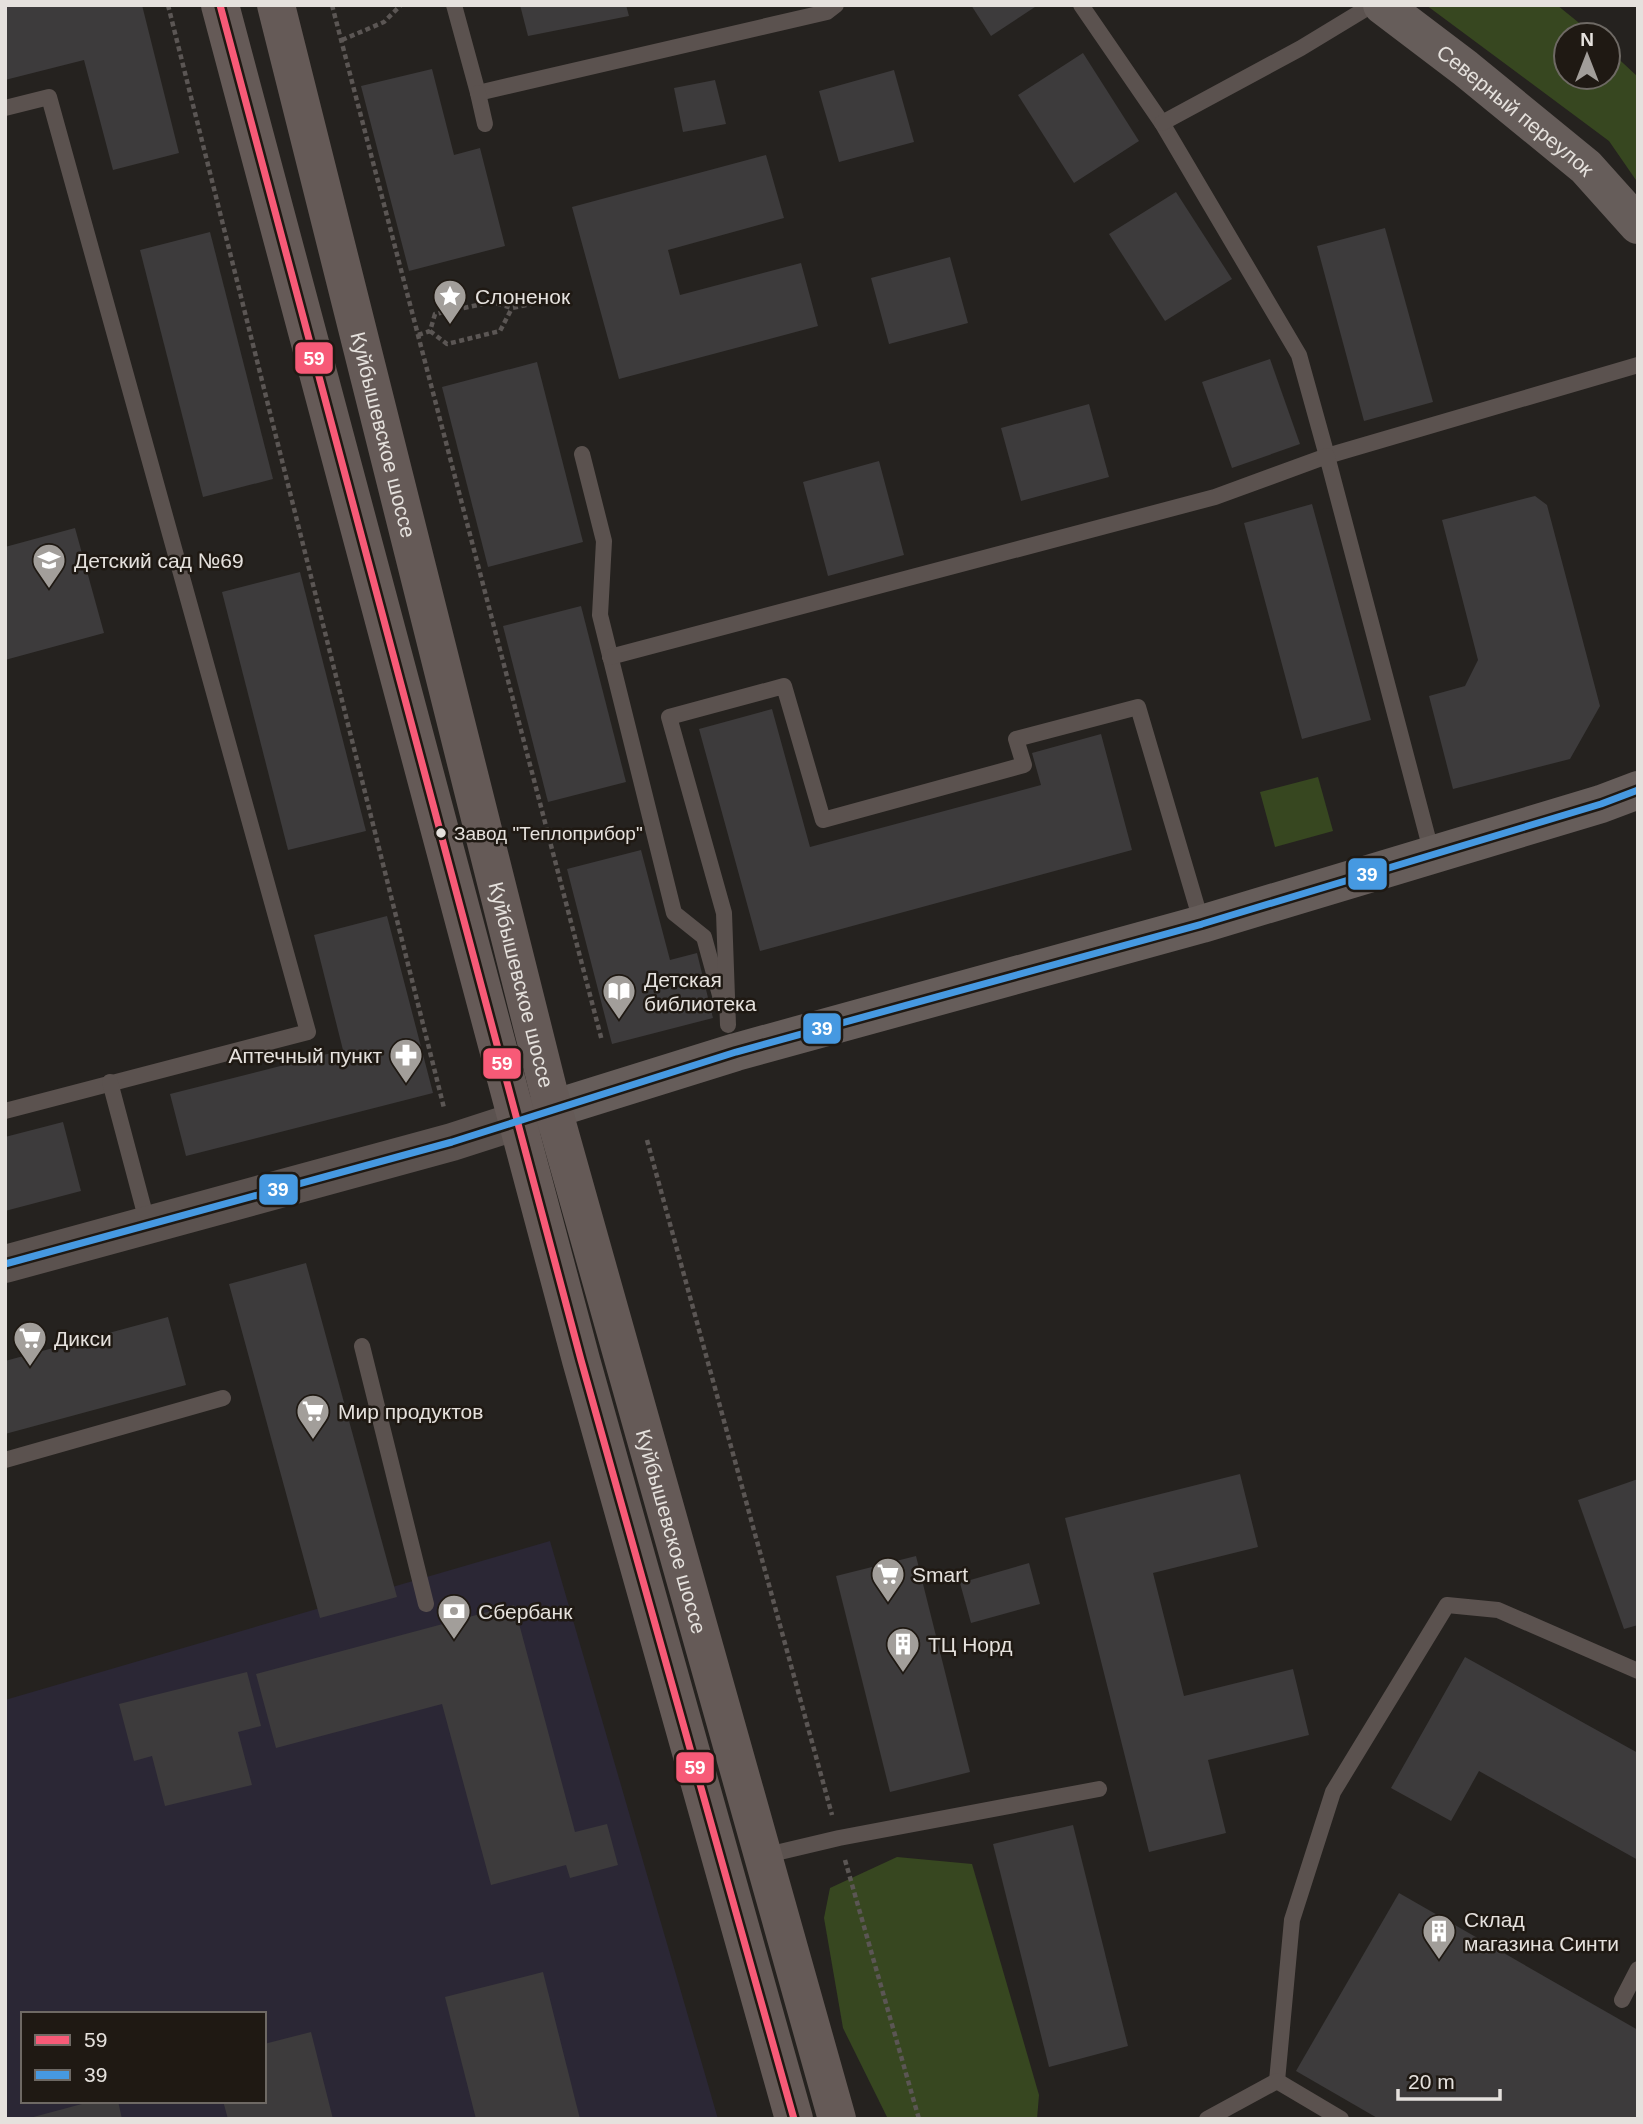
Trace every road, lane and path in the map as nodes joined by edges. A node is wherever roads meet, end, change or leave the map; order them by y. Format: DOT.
graph roads {
  1 [pos="168,5"];
  2 [pos="220,5"];
  3 [pos="276,5"];
  4 [pos="332,5"];
  5 [pos="401,5"];
  6 [pos="454,5"];
  7 [pos="836,5"];
  8 [pos="1081,5"];
  9 [pos="1372,5"];
  10 [pos="1382,5"];
  11 [pos="342,40"];
  12 [pos="478,93"];
  13 [pos="5,108"];
  14 [pos="1163,123"];
  15 [pos="485,124"];
  16 [pos="1638,225"];
  17 [pos="569,296"];
  18 [pos="512,308"];
  19 [pos="430,331"];
  20 [pos="418,335"];
  21 [pos="1638,365"];
  22 [pos="582,454"];
  23 [pos="1328,456"];
  24 [pos="610,657"];
  25 [pos="1638,790"];
  26 [pos="1432,854"];
  27 [pos="1202,924"];
  28 [pos="732,1039"];
  29 [pos="602,1041"];
  30 [pos="110,1082"];
  31 [pos="553,1109"];
  32 [pos="5,1111"];
  33 [pos="445,1113"];
  34 [pos="517,1121"];
  35 [pos="647,1140"];
  36 [pos="149,1225"];
  37 [pos="5,1264"];
  38 [pos="362,1346"];
  39 [pos="223,1398"];
  40 [pos="5,1460"];
  41 [pos="426,1604"];
  42 [pos="1638,1671"];
  43 [pos="1099,1788"];
  44 [pos="839,1838"];
  45 [pos="763,1856"];
  46 [pos="1638,1969"];
  47 [pos="1622,2000"];
  48 [pos="1277,2081"];
  49 [pos="794,2119"];
  50 [pos="837,2119"];
  51 [pos="919,2119"];
  52 [pos="1207,2119"];
  53 [pos="1340,2119"];
  1 -- 33 [label="path"];
  2 -- 34 [label="main road, Куйбышевское шоссе"];
  3 -- 31 [label="main road, Куйбышевское шоссе"];
  4 -- 11 [label="path"];
  5 -- 11 [label="path"];
  6 -- 12 [label="lane"];
  7 -- 12 [label="lane"];
  8 -- 14 [label="lane"];
  9 -- 14 [label="lane"];
  10 -- 16 [label="main road, Северный переулок"];
  11 -- 20 [label="path"];
  12 -- 15 [label="lane"];
  13 -- 30 [label="lane"];
  14 -- 23 [label="lane"];
  17 -- 18 [label="path"];
  18 -- 19 [label="path"];
  18 -- 19 [label="path"];
  19 -- 20 [label="path"];
  20 -- 29 [label="path"];
  21 -- 23 [label="lane"];
  22 -- 24 [label="lane"];
  23 -- 24 [label="lane"];
  23 -- 26 [label="lane"];
  24 -- 28 [label="lane"];
  25 -- 26 [label="main road"];
  26 -- 27 [label="main road"];
  27 -- 28 [label="main road"];
  27 -- 28 [label="lane"];
  28 -- 31 [label="main road"];
  30 -- 32 [label="lane"];
  30 -- 36 [label="lane"];
  31 -- 34 [label="street"];
  31 -- 45 [label="main road, Куйбышевское шоссе"];
  34 -- 36 [label="street"];
  34 -- 49 [label="main road, Куйбышевское шоссе"];
  35 -- 44 [label="path"];
  36 -- 37 [label="street"];
  38 -- 41 [label="lane"];
  39 -- 40 [label="lane"];
  42 -- 48 [label="lane"];
  43 -- 44 [label="lane"];
  44 -- 45 [label="lane"];
  44 -- 51 [label="path"];
  45 -- 50 [label="main road, Куйбышевское шоссе"];
  46 -- 47 [label="lane"];
  48 -- 52 [label="lane"];
  48 -- 53 [label="lane"];
}
